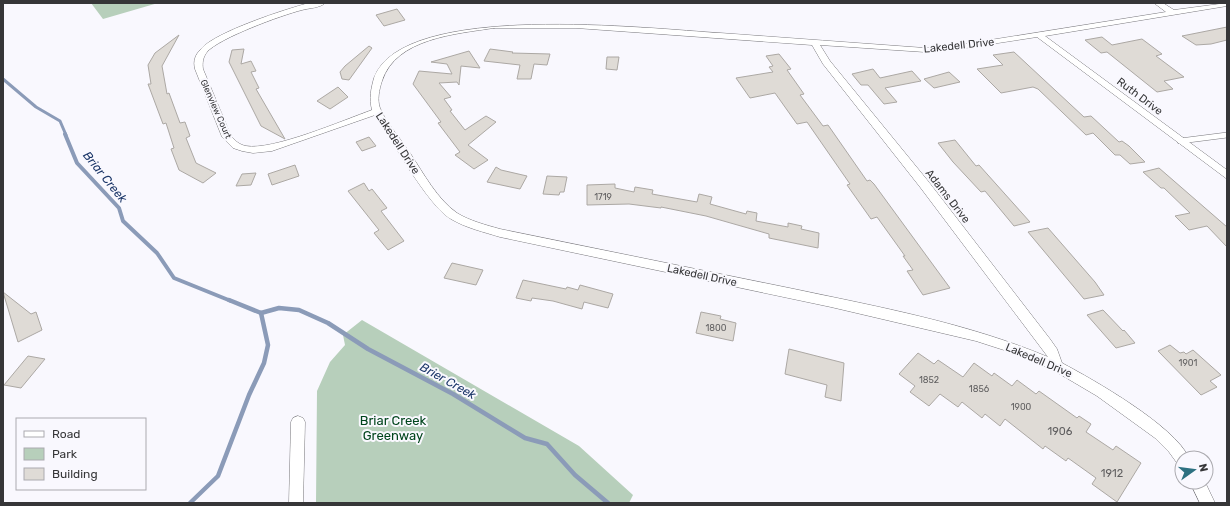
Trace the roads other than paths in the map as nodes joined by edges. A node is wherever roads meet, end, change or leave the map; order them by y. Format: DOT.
graph roads {
  1 [pos="321,3"];
  2 [pos="1158,3"];
  3 [pos="1227,4"];
  4 [pos="1173,13"];
  5 [pos="1038,34"];
  6 [pos="815,43"];
  7 [pos="378,111"];
  8 [pos="1227,134"];
  9 [pos="1180,141"];
  10 [pos="1227,176"];
  11 [pos="1058,366"];
  12 [pos="298,422"];
  13 [pos="1176,450"];
  14 [pos="1201,490"];
  15 [pos="296,503"];
  16 [pos="1208,503"];
  1 -- 7 [label="street, Glenview Court"];
  2 -- 4 [label="street"];
  3 -- 4 [label="street, Lakedell Drive"];
  4 -- 5 [label="street, Lakedell Drive"];
  5 -- 6 [label="street, Lakedell Drive"];
  5 -- 9 [label="street, Ruth Drive"];
  6 -- 7 [label="street, Lakedell Drive"];
  6 -- 11 [label="street, Adams Drive"];
  7 -- 11 [label="street, Lakedell Drive"];
  8 -- 9 [label="lane"];
  9 -- 10 [label="street, Ruth Drive"];
  11 -- 13 [label="street, Lakedell Drive"];
  12 -- 15 [label="street"];
  14 -- 16 [label="street"];
}
